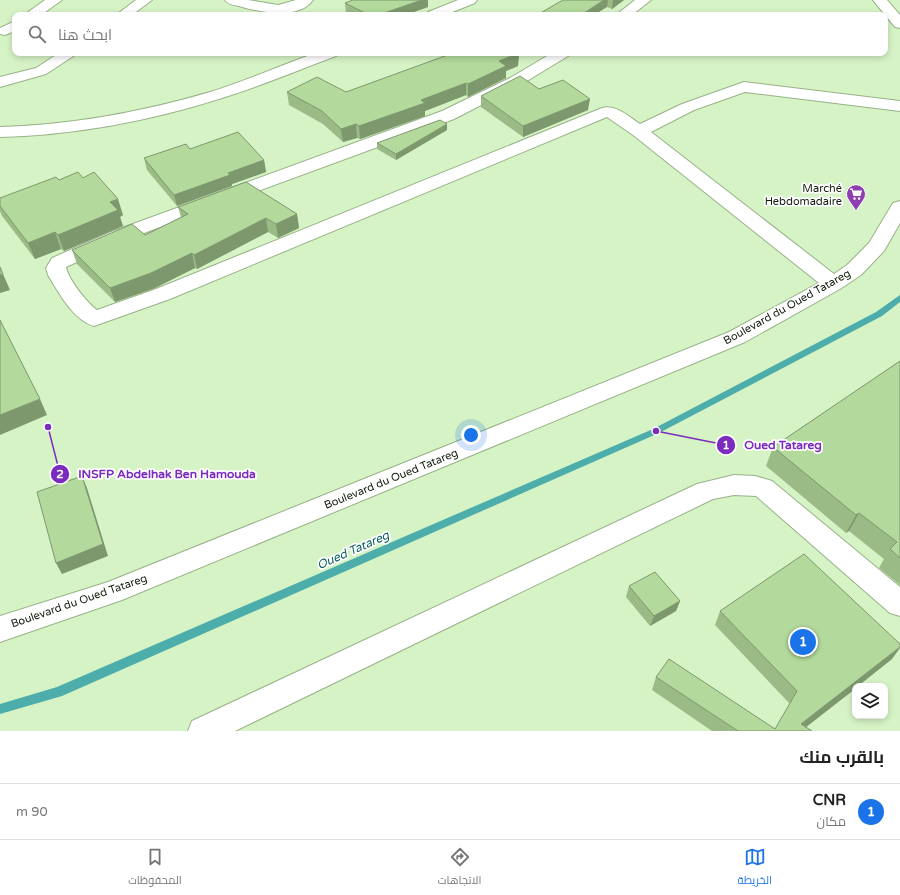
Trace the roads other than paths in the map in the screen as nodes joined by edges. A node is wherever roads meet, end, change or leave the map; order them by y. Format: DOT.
graph roads {
  1 [pos="55,0"];
  2 [pos="145,0"];
  3 [pos="232,0"];
  4 [pos="306,0"];
  5 [pos="470,0"];
  6 [pos="644,0"];
  7 [pos="880,0"];
  8 [pos="36,12"];
  9 [pos="127,12"];
  10 [pos="440,12"];
  11 [pos="627,12"];
  12 [pos="900,24"];
  13 [pos="65,56"];
  14 [pos="323,56"];
  15 [pos="557,56"];
  16 [pos="0,82"];
  17 [pos="900,106"];
  18 [pos="639,131"];
  19 [pos="0,132"];
  20 [pos="900,207"];
  21 [pos="833,284"];
  22 [pos="900,604"];
  23 [pos="0,629"];
  24 [pos="203,731"];
  1 -- 8 [label="street"];
  2 -- 9 [label="street"];
  3 -- 4 [label="street"];
  5 -- 10 [label="street"];
  6 -- 11 [label="street"];
  7 -- 12 [label="street"];
  13 -- 16 [label="street"];
  14 -- 19 [label="street"];
  15 -- 18 [label="street"];
  17 -- 18 [label="street"];
  18 -- 21 [label="street"];
  20 -- 21 [label="street, Boulevard du Oued Tatareg"];
  21 -- 23 [label="street, Boulevard du Oued Tatareg"];
  22 -- 24 [label="street"];
}
